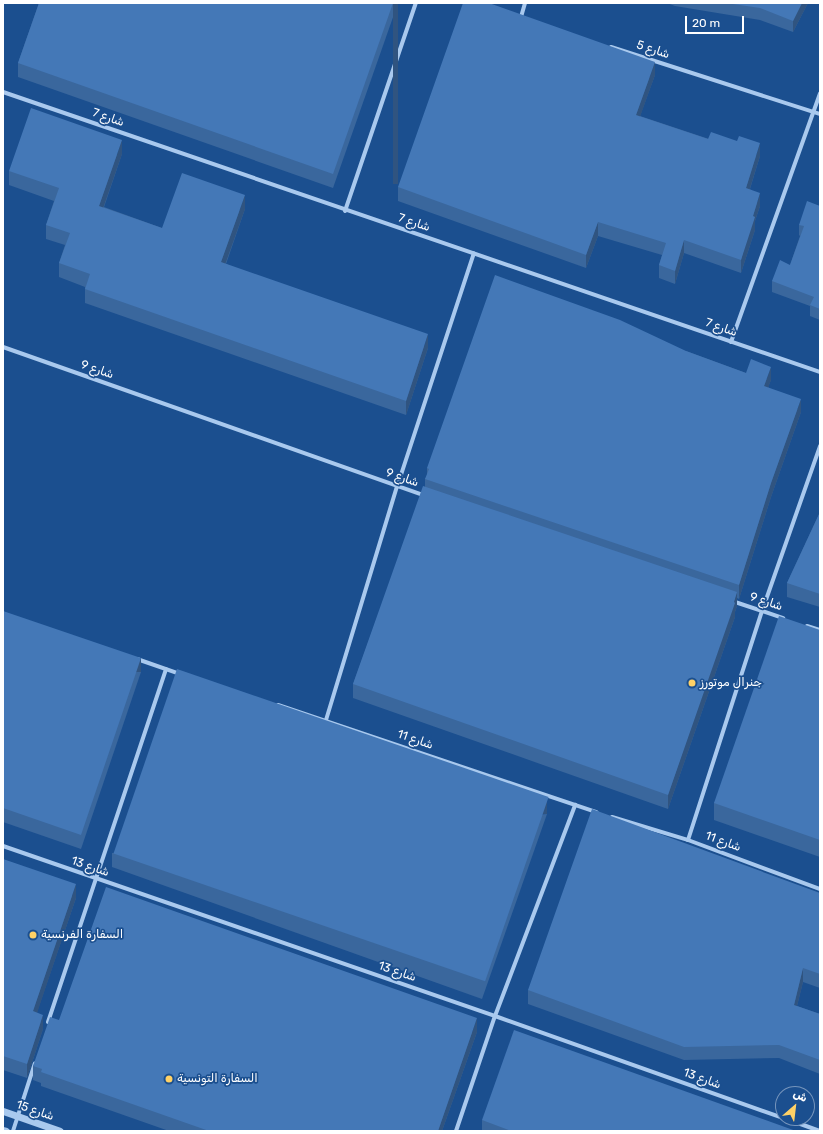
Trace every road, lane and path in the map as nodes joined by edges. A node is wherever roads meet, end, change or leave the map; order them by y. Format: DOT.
graph roads {
  1 [pos="416,3"];
  2 [pos="526,3"];
  3 [pos="514,15"];
  4 [pos="521,17"];
  5 [pos="528,20"];
  6 [pos="604,44"];
  7 [pos="3,92"];
  8 [pos="820,93"];
  9 [pos="814,112"];
  10 [pos="820,114"];
  11 [pos="345,211"];
  12 [pos="474,253"];
  13 [pos="731,342"];
  14 [pos="3,347"];
  15 [pos="820,372"];
  16 [pos="820,446"];
  17 [pos="396,487"];
  18 [pos="434,499"];
  19 [pos="724,598"];
  20 [pos="762,611"];
  21 [pos="791,621"];
  22 [pos="798,623"];
  23 [pos="820,630"];
  24 [pos="129,656"];
  25 [pos="166,669"];
  26 [pos="188,676"];
  27 [pos="275,704"];
  28 [pos="326,720"];
  29 [pos="575,806"];
  30 [pos="688,840"];
  31 [pos="3,846"];
  32 [pos="96,880"];
  33 [pos="820,889"];
  34 [pos="495,1016"];
  35 [pos="46,1027"];
  36 [pos="37,1057"];
  37 [pos="3,1111"];
  38 [pos="775,1115"];
  39 [pos="17,1116"];
  40 [pos="806,1126"];
  41 [pos="3,1130"];
  42 [pos="6,1131"];
  43 [pos="13,1131"];
  44 [pos="60,1131"];
  45 [pos="456,1131"];
  46 [pos="820,1131"];
  1 -- 11 [label="street"];
  2 -- 4 [label="street"];
  3 -- 4 [label="street"];
  4 -- 5 [label="street"];
  6 -- 9 [label="street, شارع 5"];
  7 -- 11 [label="street, شارع 7"];
  8 -- 9 [label="street"];
  9 -- 10 [label="street, شارع 5"];
  9 -- 13 [label="street"];
  11 -- 12 [label="street, شارع 7"];
  12 -- 13 [label="street, شارع 7"];
  12 -- 17 [label="street"];
  13 -- 15 [label="street, شارع 7"];
  14 -- 17 [label="street, شارع 9"];
  16 -- 20 [label="street"];
  17 -- 18 [label="street, شارع 9"];
  17 -- 28 [label="street"];
  19 -- 20 [label="street, شارع 9"];
  20 -- 21 [label="street, شارع 9"];
  20 -- 30 [label="street"];
  22 -- 23 [label="street"];
  24 -- 25 [label="street"];
  25 -- 26 [label="street"];
  25 -- 32 [label="street"];
  27 -- 28 [label="street, شارع 11"];
  28 -- 29 [label="street, شارع 11"];
  29 -- 30 [label="street, شارع 11"];
  29 -- 34 [label="street"];
  30 -- 33 [label="street, شارع 11"];
  31 -- 32 [label="street, شارع 13"];
  32 -- 34 [label="street, شارع 13"];
  32 -- 35 [label="street"];
  34 -- 38 [label="street, شارع 13"];
  34 -- 45 [label="street"];
  36 -- 39 [label="street"];
  37 -- 39 [label="street, شارع 15"];
  39 -- 43 [label="street"];
  39 -- 44 [label="street, شارع 15"];
  40 -- 46 [label="street, شارع 13"];
  41 -- 42 [label="street"];
}
